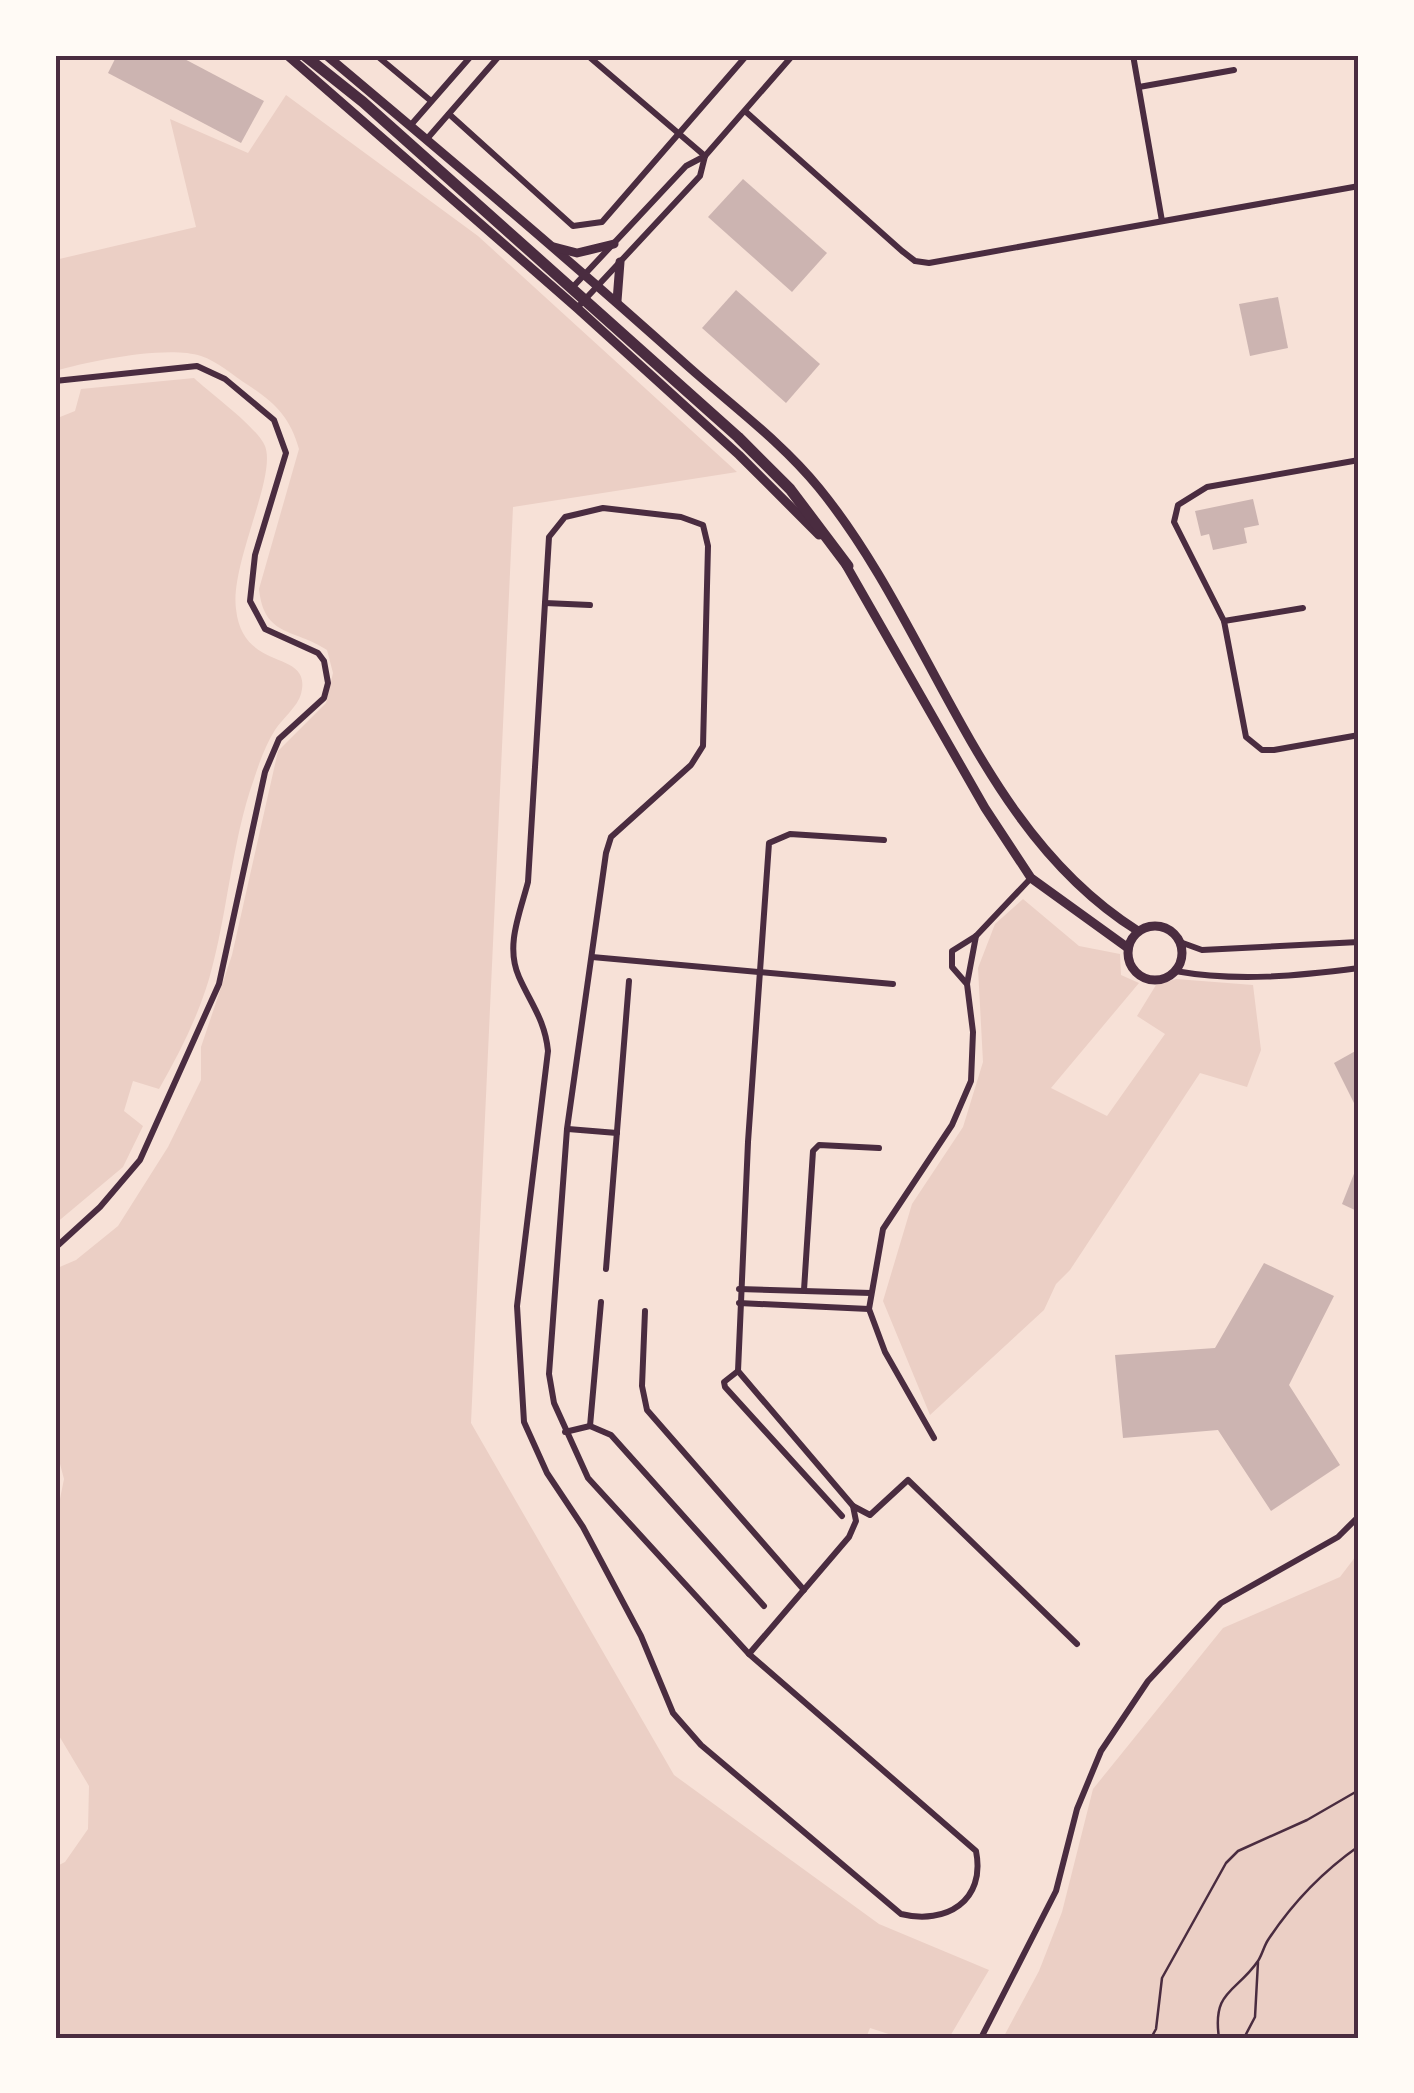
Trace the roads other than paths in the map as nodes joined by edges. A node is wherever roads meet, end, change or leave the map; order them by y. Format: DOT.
graph roads {
  1 [pos="287,55"];
  2 [pos="304,55"];
  3 [pos="326,55"];
  4 [pos="376,55"];
  5 [pos="472,55"];
  6 [pos="500,55"];
  7 [pos="587,55"];
  8 [pos="747,55"];
  9 [pos="793,55"];
  10 [pos="1133,55"];
  11 [pos="1234,70"];
  12 [pos="1139,87"];
  13 [pos="431,101"];
  14 [pos="745,110"];
  15 [pos="450,114"];
  16 [pos="410,126"];
  17 [pos="678,133"];
  18 [pos="426,140"];
  19 [pos="705,156"];
  20 [pos="1359,186"];
  21 [pos="1162,221"];
  22 [pos="547,244"];
  23 [pos="614,244"];
  24 [pos="620,262"];
  25 [pos="585,275"];
  26 [pos="598,285"];
  27 [pos="562,298"];
  28 [pos="617,301"];
  29 [pos="576,308"];
  30 [pos="55,381"];
  31 [pos="1359,460"];
  32 [pos="848,566"];
  33 [pos="545,602"];
  34 [pos="590,605"];
  35 [pos="1302,608"];
  36 [pos="1224,621"];
  37 [pos="943,686"];
  38 [pos="925,696"];
  39 [pos="1359,735"];
  40 [pos="884,840"];
  41 [pos="1031,878"];
  42 [pos="1138,931"];
  43 [pos="976,936"];
  44 [pos="1180,942"];
  45 [pos="1359,942"];
  46 [pos="1128,948"];
  47 [pos="592,958"];
  48 [pos="1359,968"];
  49 [pos="758,972"];
  50 [pos="1175,972"];
  51 [pos="629,981"];
  52 [pos="892,984"];
  53 [pos="967,984"];
  54 [pos="568,1129"];
  55 [pos="616,1133"];
  56 [pos="880,1148"];
  57 [pos="55,1248"];
  58 [pos="606,1270"];
  59 [pos="739,1289"];
  60 [pos="804,1290"];
  61 [pos="871,1293"];
  62 [pos="601,1302"];
  63 [pos="738,1304"];
  64 [pos="869,1309"];
  65 [pos="646,1310"];
  66 [pos="738,1371"];
  67 [pos="590,1426"];
  68 [pos="565,1432"];
  69 [pos="934,1438"];
  70 [pos="853,1506"];
  71 [pos="842,1516"];
  72 [pos="1359,1516"];
  73 [pos="804,1590"];
  74 [pos="764,1606"];
  75 [pos="1077,1644"];
  76 [pos="749,1654"];
  77 [pos="981,2038"];
  1 -- 27 [label="main road"];
  2 -- 32 [label="highway"];
  3 -- 16 [label="main road"];
  4 -- 13 [label="street"];
  5 -- 13 [label="street"];
  6 -- 15 [label="street"];
  7 -- 17 [label="street"];
  8 -- 17 [label="street"];
  9 -- 14 [label="street"];
  10 -- 12 [label="street"];
  11 -- 12 [label="street"];
  12 -- 21 [label="street"];
  13 -- 16 [label="street"];
  14 -- 19 [label="street"];
  14 -- 21 [label="street"];
  15 -- 17 [label="street"];
  15 -- 18 [label="street"];
  16 -- 18 [label="main road"];
  17 -- 19 [label="street"];
  18 -- 22 [label="main road"];
  19 -- 23 [label="street"];
  19 -- 24 [label="street"];
  20 -- 21 [label="street"];
  22 -- 23 [label="main road"];
  22 -- 25 [label="main road"];
  23 -- 25 [label="street"];
  24 -- 26 [label="street"];
  24 -- 28 [label="main road"];
  25 -- 26 [label="main road"];
  25 -- 27 [label="street"];
  26 -- 28 [label="main road"];
  26 -- 29 [label="street"];
  27 -- 29 [label="main road"];
  28 -- 37 [label="main road"];
  29 -- 32 [label="main road"];
  30 -- 57 [label="street"];
  31 -- 36 [label="street"];
  32 -- 38 [label="main road"];
  33 -- 34 [label="street"];
  33 -- 47 [label="street"];
  33 -- 76 [label="street"];
  35 -- 36 [label="street"];
  36 -- 39 [label="street"];
  37 -- 38 [label="main road"];
  37 -- 42 [label="main road"];
  38 -- 41 [label="main road"];
  40 -- 49 [label="street"];
  41 -- 43 [label="street"];
  41 -- 46 [label="main road"];
  42 -- 44 [label="main road"];
  42 -- 46 [label="main road"];
  43 -- 53 [label="street"];
  43 -- 53 [label="street"];
  44 -- 45 [label="street"];
  44 -- 50 [label="main road"];
  46 -- 50 [label="main road"];
  47 -- 49 [label="street"];
  47 -- 54 [label="street"];
  48 -- 50 [label="street"];
  49 -- 52 [label="street"];
  49 -- 59 [label="street"];
  51 -- 55 [label="street"];
  53 -- 61 [label="street"];
  54 -- 55 [label="street"];
  54 -- 68 [label="street"];
  55 -- 58 [label="street"];
  56 -- 60 [label="street"];
  59 -- 60 [label="street"];
  59 -- 63 [label="street"];
  60 -- 61 [label="street"];
  61 -- 64 [label="street"];
  62 -- 67 [label="street"];
  63 -- 64 [label="street"];
  63 -- 66 [label="street"];
  64 -- 69 [label="street"];
  65 -- 73 [label="street"];
  66 -- 70 [label="street"];
  66 -- 71 [label="street"];
  67 -- 68 [label="street"];
  67 -- 74 [label="street"];
  68 -- 76 [label="street"];
  70 -- 73 [label="street"];
  70 -- 75 [label="street"];
  72 -- 77 [label="street"];
  73 -- 76 [label="street"];
}
